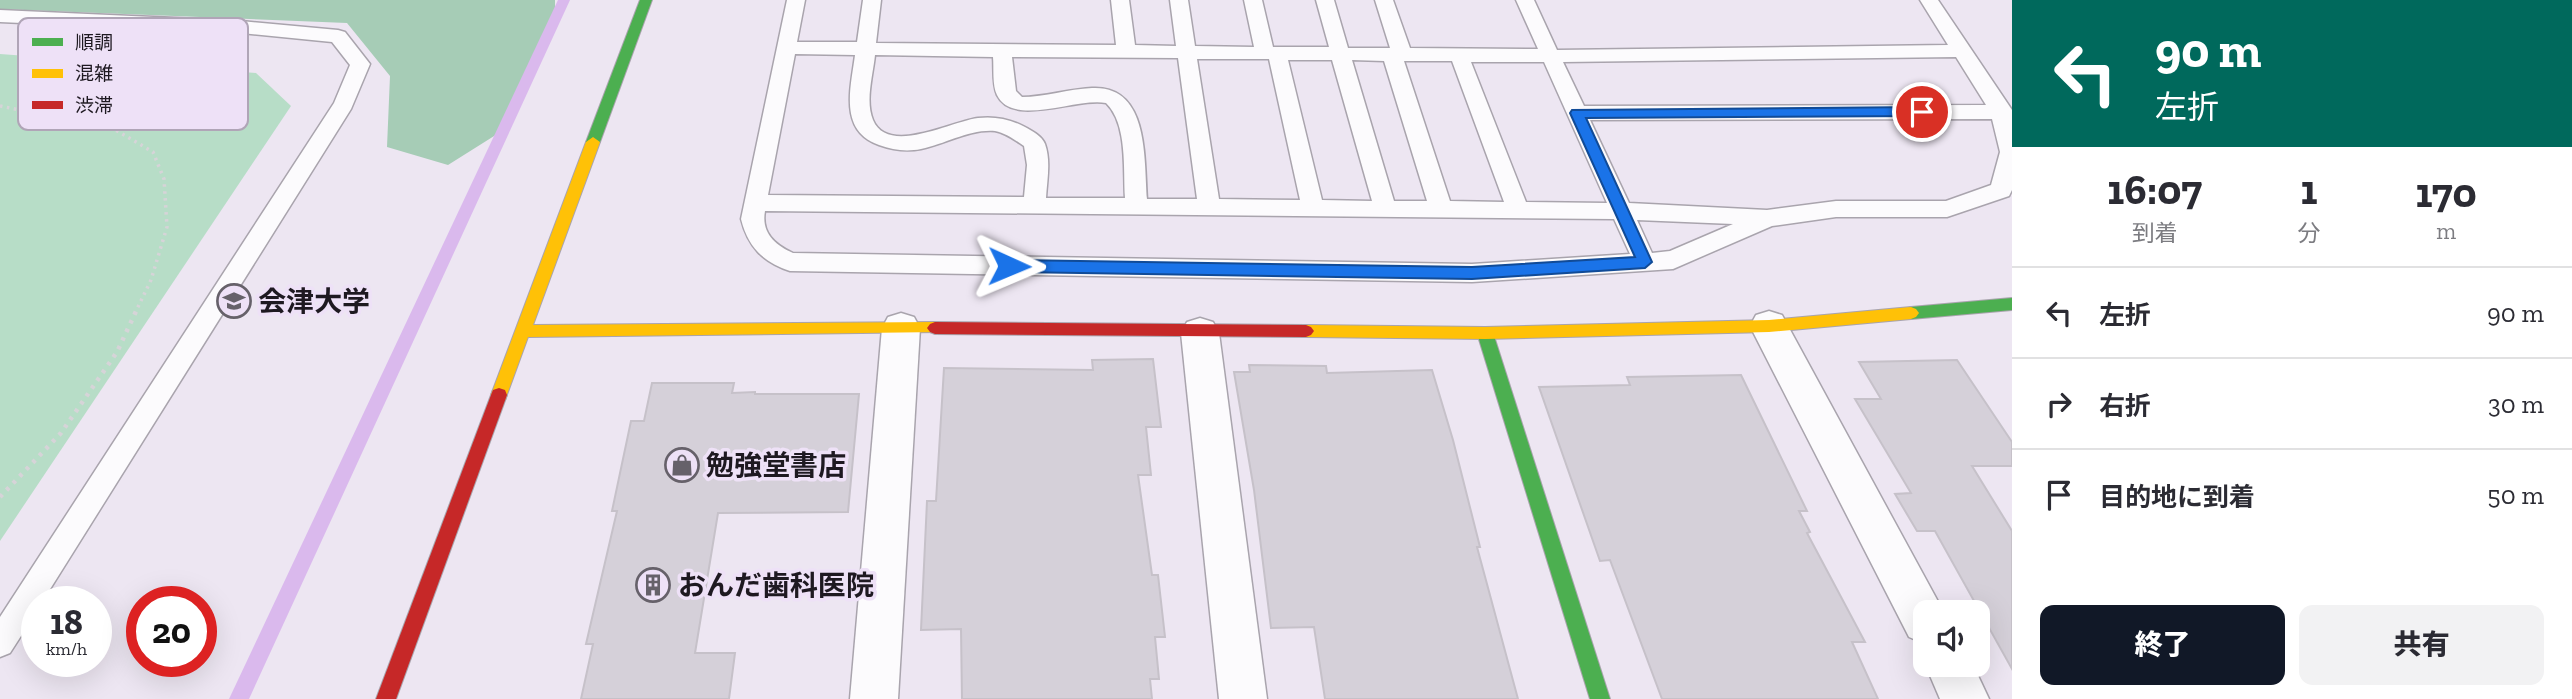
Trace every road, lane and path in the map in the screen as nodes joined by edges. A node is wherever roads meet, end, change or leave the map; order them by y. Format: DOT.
graph roads {
  1 [pos="646,0"];
  2 [pos="796,0"];
  3 [pos="872,0"];
  4 [pos="1120,0"];
  5 [pos="1179,0"];
  6 [pos="1253,0"];
  7 [pos="1325,0"];
  8 [pos="1384,0"];
  9 [pos="1525,0"];
  10 [pos="1929,0"];
  11 [pos="0,16"];
  12 [pos="44,18"];
  13 [pos="248,28"];
  14 [pos="786,48"];
  15 [pos="866,49"];
  16 [pos="1002,50"];
  17 [pos="1126,51"];
  18 [pos="1962,51"];
  19 [pos="1186,52"];
  20 [pos="1271,53"];
  21 [pos="1340,54"];
  22 [pos="1397,54"];
  23 [pos="1459,55"];
  24 [pos="1550,55"];
  25 [pos="0,106"];
  26 [pos="18,110"];
  27 [pos="1577,113"];
  28 [pos="2007,117"];
  29 [pos="114,130"];
  30 [pos="755,203"];
  31 [pos="1034,205"];
  32 [pos="1136,206"];
  33 [pos="1209,207"];
  34 [pos="1313,208"];
  35 [pos="1385,209"];
  36 [pos="1441,209"];
  37 [pos="1518,210"];
  38 [pos="1621,211"];
  39 [pos="1768,218"];
  40 [pos="1645,262"];
  41 [pos="2012,304"];
  42 [pos="1769,326"];
  43 [pos="901,328"];
  44 [pos="522,331"];
  45 [pos="1200,333"];
  46 [pos="1485,333"];
  47 [pos="0,497"];
  48 [pos="1913,600"];
  49 [pos="0,643"];
  50 [pos="1954,677"];
  51 [pos="386,699"];
  52 [pos="874,699"];
  53 [pos="1243,699"];
  54 [pos="1600,699"];
  55 [pos="1965,699"];
  1 -- 44 [label="street"];
  2 -- 14 [label="lane"];
  3 -- 15 [label="lane"];
  4 -- 17 [label="lane"];
  5 -- 19 [label="lane"];
  6 -- 20 [label="lane"];
  7 -- 21 [label="lane"];
  8 -- 22 [label="lane"];
  9 -- 24 [label="lane"];
  10 -- 18 [label="lane"];
  11 -- 12 [label="lane"];
  13 -- 49 [label="lane"];
  14 -- 15 [label="lane"];
  14 -- 30 [label="lane"];
  15 -- 16 [label="lane"];
  15 -- 31 [label="lane"];
  16 -- 17 [label="lane"];
  16 -- 32 [label="lane"];
  17 -- 19 [label="lane"];
  18 -- 24 [label="lane"];
  18 -- 28 [label="lane"];
  19 -- 20 [label="lane"];
  19 -- 33 [label="lane"];
  20 -- 21 [label="lane"];
  20 -- 34 [label="lane"];
  21 -- 22 [label="lane"];
  21 -- 35 [label="lane"];
  22 -- 23 [label="lane"];
  22 -- 36 [label="lane"];
  23 -- 24 [label="lane"];
  23 -- 37 [label="lane"];
  24 -- 27 [label="lane"];
  25 -- 26 [label="path"];
  27 -- 28 [label="lane"];
  27 -- 38 [label="lane"];
  28 -- 39 [label="lane"];
  29 -- 47 [label="path"];
  30 -- 31 [label="lane"];
  30 -- 40 [label="lane"];
  31 -- 32 [label="lane"];
  32 -- 33 [label="lane"];
  33 -- 34 [label="lane"];
  34 -- 35 [label="lane"];
  35 -- 36 [label="lane"];
  36 -- 37 [label="lane"];
  37 -- 38 [label="lane"];
  38 -- 39 [label="lane"];
  38 -- 40 [label="lane"];
  39 -- 40 [label="lane"];
  41 -- 42 [label="street"];
  42 -- 46 [label="street"];
  42 -- 48 [label="street"];
  43 -- 44 [label="street"];
  43 -- 45 [label="street"];
  43 -- 52 [label="street"];
  44 -- 51 [label="street"];
  45 -- 46 [label="street"];
  45 -- 53 [label="street"];
  46 -- 54 [label="street"];
  50 -- 55 [label="street"];
}
